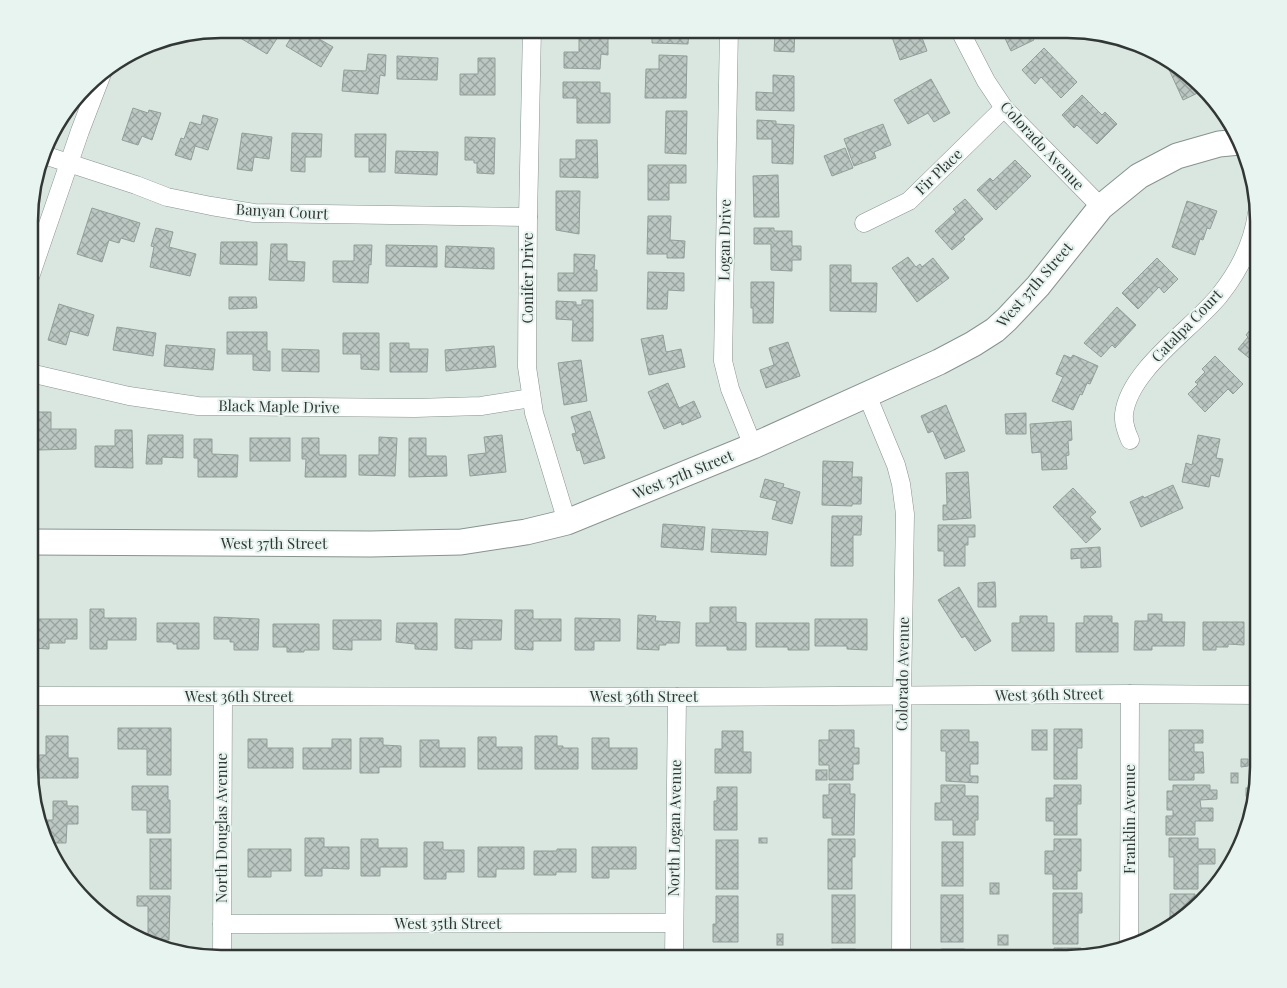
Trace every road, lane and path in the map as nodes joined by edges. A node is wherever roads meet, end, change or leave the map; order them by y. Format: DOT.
graph roads {
  1 [pos="532,38"];
  2 [pos="729,38"];
  3 [pos="963,38"];
  4 [pos="97,85"];
  5 [pos="1004,108"];
  6 [pos="1233,143"];
  7 [pos="49,156"];
  8 [pos="70,163"];
  9 [pos="1101,206"];
  10 [pos="528,216"];
  11 [pos="864,223"];
  12 [pos="1250,241"];
  13 [pos="38,253"];
  14 [pos="38,375"];
  15 [pos="867,395"];
  16 [pos="531,398"];
  17 [pos="1130,440"];
  18 [pos="753,446"];
  19 [pos="567,522"];
  20 [pos="38,542"];
  21 [pos="1130,694"];
  22 [pos="1250,695"];
  23 [pos="38,696"];
  24 [pos="222,697"];
  25 [pos="902,697"];
  26 [pos="677,698"];
  27 [pos="674,923"];
  28 [pos="222,924"];
  29 [pos="1129,940"];
  30 [pos="222,950"];
  31 [pos="674,950"];
  32 [pos="901,950"];
  1 -- 10 [label="street, Conifer Drive"];
  2 -- 18 [label="street, Logan Drive"];
  3 -- 5 [label="street, Colorado Avenue"];
  4 -- 8 [label="street"];
  5 -- 9 [label="street, Colorado Avenue"];
  5 -- 11 [label="street, Fir Place"];
  6 -- 9 [label="street, West 37th Street"];
  7 -- 8 [label="street, Banyan Court"];
  8 -- 10 [label="street, Banyan Court"];
  8 -- 13 [label="street"];
  9 -- 15 [label="street, West 37th Street"];
  10 -- 16 [label="street, Conifer Drive"];
  12 -- 17 [label="street, Catalpa Court"];
  14 -- 16 [label="street, Black Maple Drive"];
  15 -- 18 [label="street, West 37th Street"];
  15 -- 25 [label="street, Colorado Avenue"];
  16 -- 19 [label="street, Conifer Drive"];
  18 -- 19 [label="street, West 37th Street"];
  19 -- 20 [label="street, West 37th Street"];
  21 -- 22 [label="street, West 36th Street"];
  21 -- 25 [label="street, West 36th Street"];
  21 -- 29 [label="street, Franklin Avenue"];
  23 -- 24 [label="street, West 36th Street"];
  24 -- 26 [label="street, West 36th Street"];
  24 -- 28 [label="street, North Douglas Avenue"];
  25 -- 26 [label="street, West 36th Street"];
  25 -- 32 [label="street, Colorado Avenue"];
  26 -- 27 [label="street, North Logan Avenue"];
  27 -- 28 [label="street, West 35th Street"];
  27 -- 31 [label="street, North Logan Avenue"];
  28 -- 30 [label="street, North Douglas Avenue"];
}
